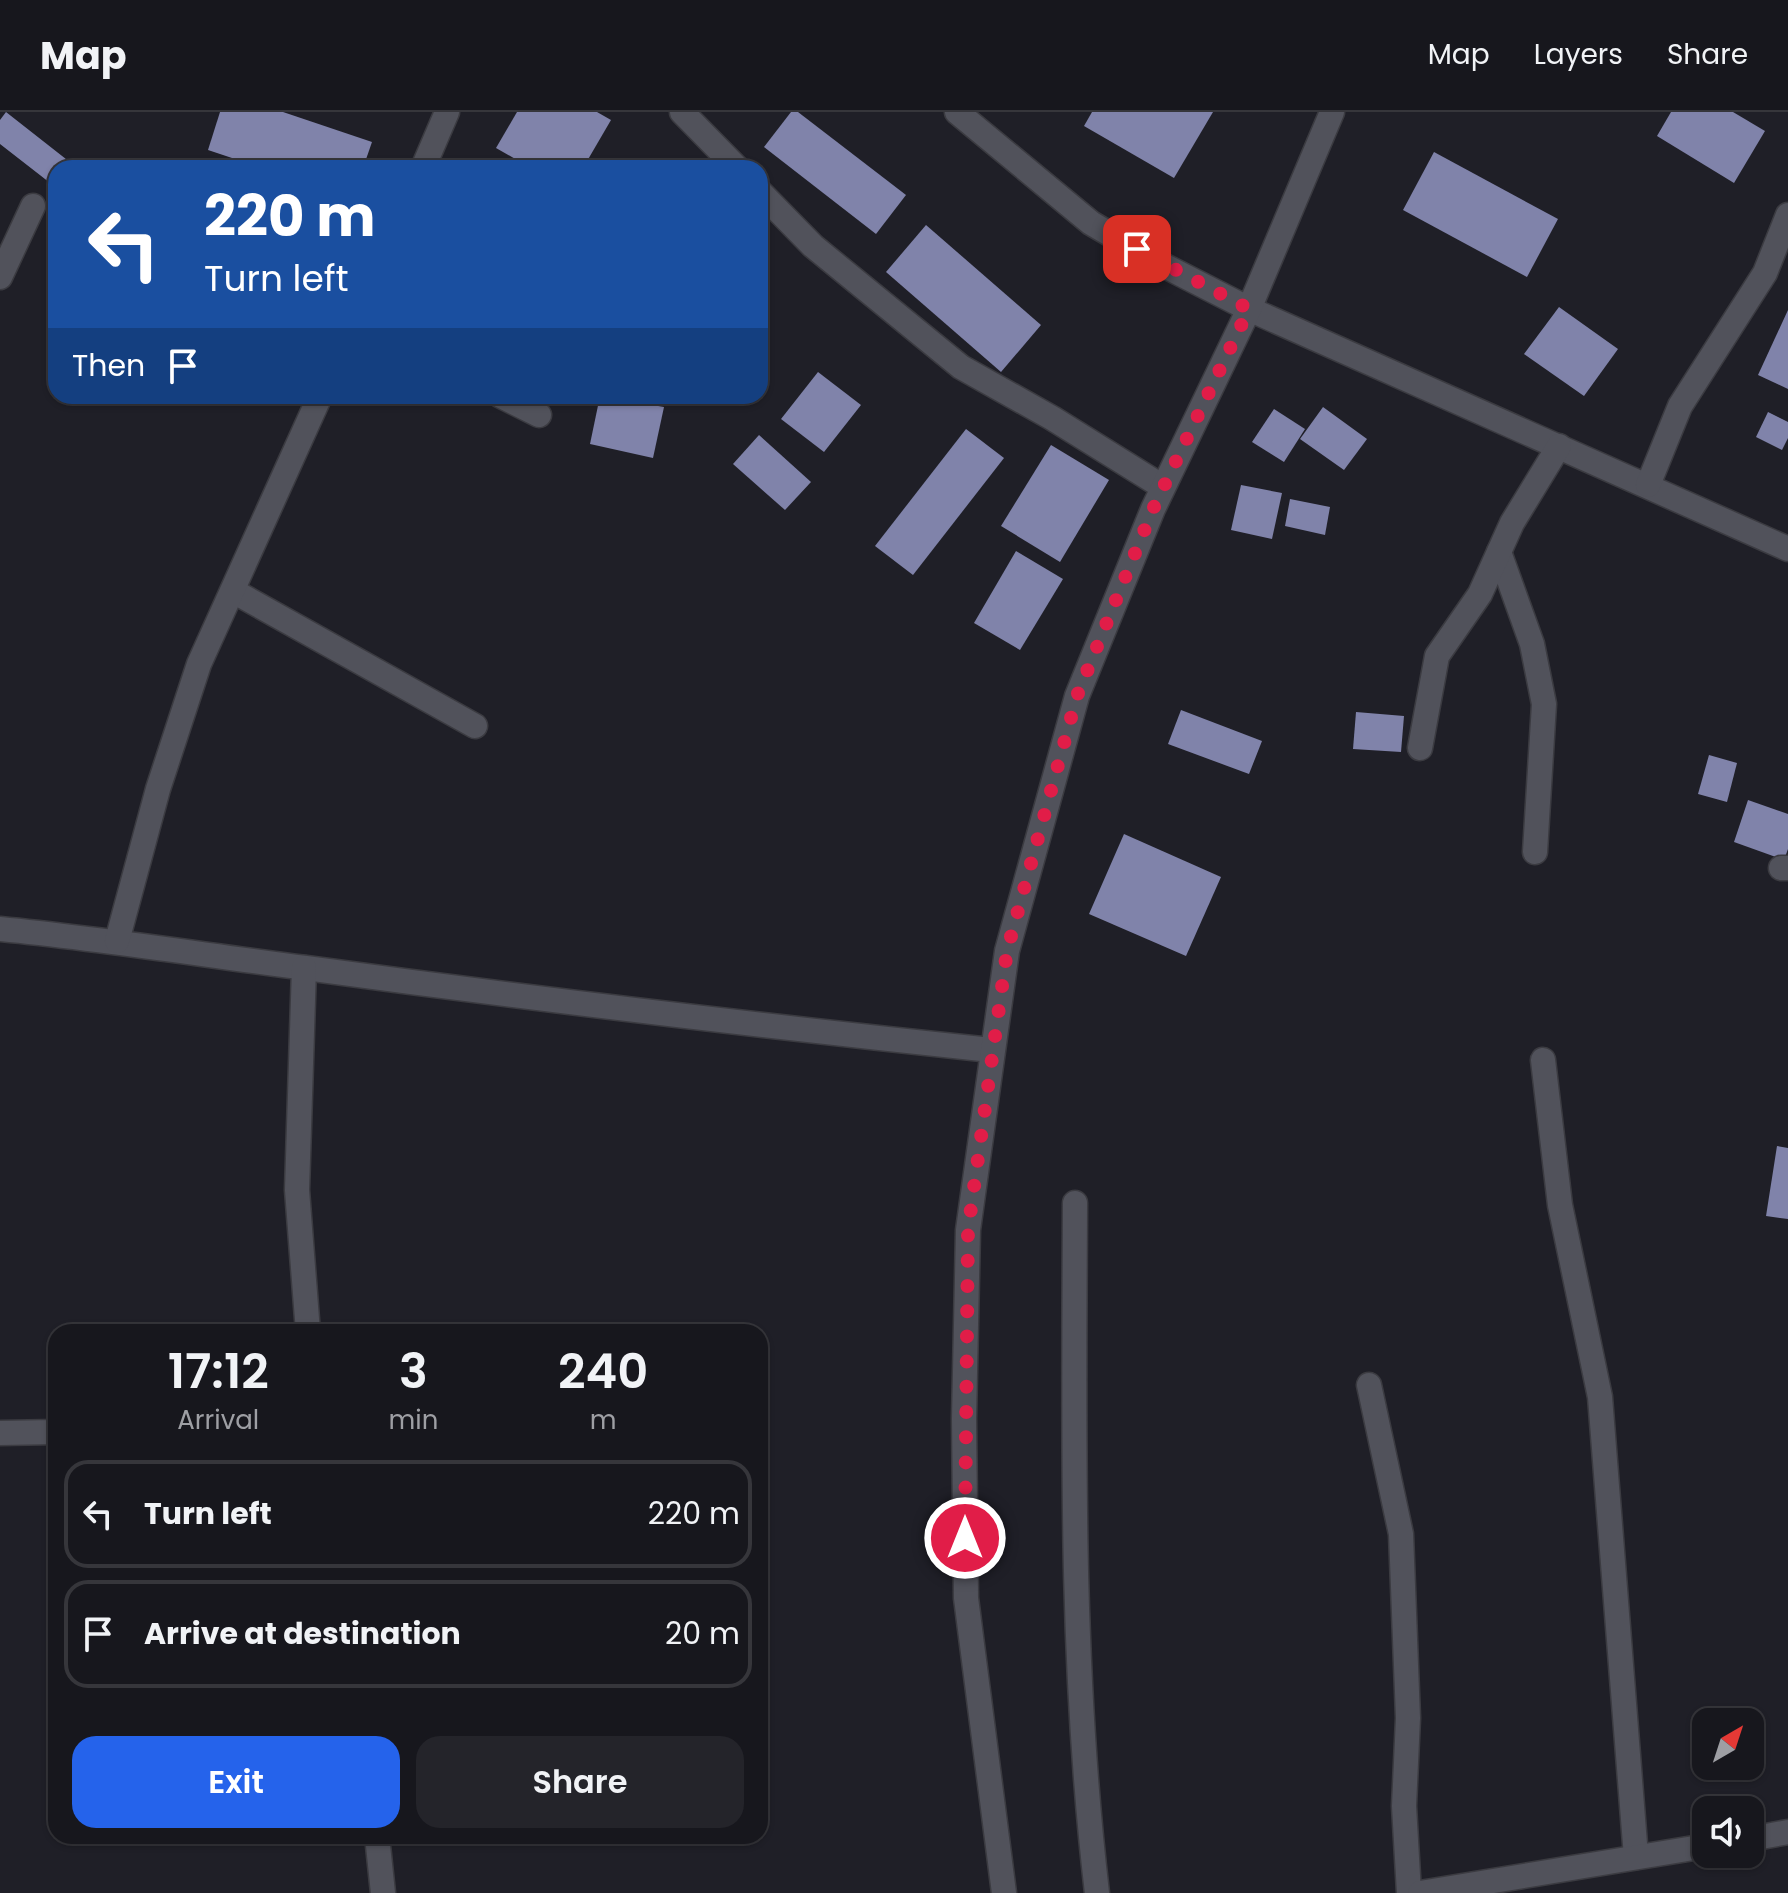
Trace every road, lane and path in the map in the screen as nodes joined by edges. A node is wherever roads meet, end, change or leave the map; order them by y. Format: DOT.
graph roads {
  1 [pos="447,112"];
  2 [pos="682,112"];
  3 [pos="957,112"];
  4 [pos="1332,112"];
  5 [pos="426,160"];
  6 [pos="729,160"];
  7 [pos="768,200"];
  8 [pos="33,206"];
  9 [pos="1788,215"];
  10 [pos="0,277"];
  11 [pos="1249,309"];
  12 [pos="316,404"];
  13 [pos="517,404"];
  14 [pos="539,415"];
  15 [pos="1559,446"];
  16 [pos="1648,485"];
  17 [pos="1163,487"];
  18 [pos="1788,549"];
  19 [pos="1499,552"];
  20 [pos="233,591"];
  21 [pos="475,726"];
  22 [pos="1420,748"];
  23 [pos="1535,852"];
  24 [pos="0,929"];
  25 [pos="117,941"];
  26 [pos="304,968"];
  27 [pos="991,1050"];
  28 [pos="1543,1060"];
  29 [pos="1075,1203"];
  30 [pos="307,1324"];
  31 [pos="1369,1385"];
  32 [pos="48,1432"];
  33 [pos="0,1433"];
  34 [pos="1788,1832"];
  35 [pos="1764,1836"];
  36 [pos="378,1844"];
  37 [pos="1692,1848"];
  38 [pos="1636,1857"];
  39 [pos="383,1893"];
  40 [pos="1004,1893"];
  41 [pos="1097,1893"];
  42 [pos="1409,1893"];
  43 [pos="1420,1893"];
  1 -- 5 [label="street"];
  2 -- 6 [label="street"];
  3 -- 11 [label="street"];
  4 -- 11 [label="street"];
  7 -- 17 [label="street"];
  8 -- 10 [label="street"];
  9 -- 16 [label="street"];
  11 -- 15 [label="street"];
  11 -- 17 [label="street"];
  12 -- 20 [label="street"];
  13 -- 14 [label="street"];
  15 -- 16 [label="street"];
  15 -- 19 [label="street"];
  16 -- 18 [label="street"];
  17 -- 27 [label="street"];
  19 -- 22 [label="street"];
  19 -- 23 [label="street"];
  20 -- 21 [label="street"];
  20 -- 25 [label="street"];
  24 -- 25 [label="street"];
  25 -- 26 [label="street"];
  26 -- 27 [label="street"];
  26 -- 30 [label="street"];
  27 -- 40 [label="street"];
  28 -- 38 [label="street"];
  29 -- 41 [label="street"];
  31 -- 42 [label="street"];
  32 -- 33 [label="street"];
  34 -- 35 [label="street"];
  36 -- 39 [label="street"];
  37 -- 38 [label="street"];
  38 -- 43 [label="street"];
}
